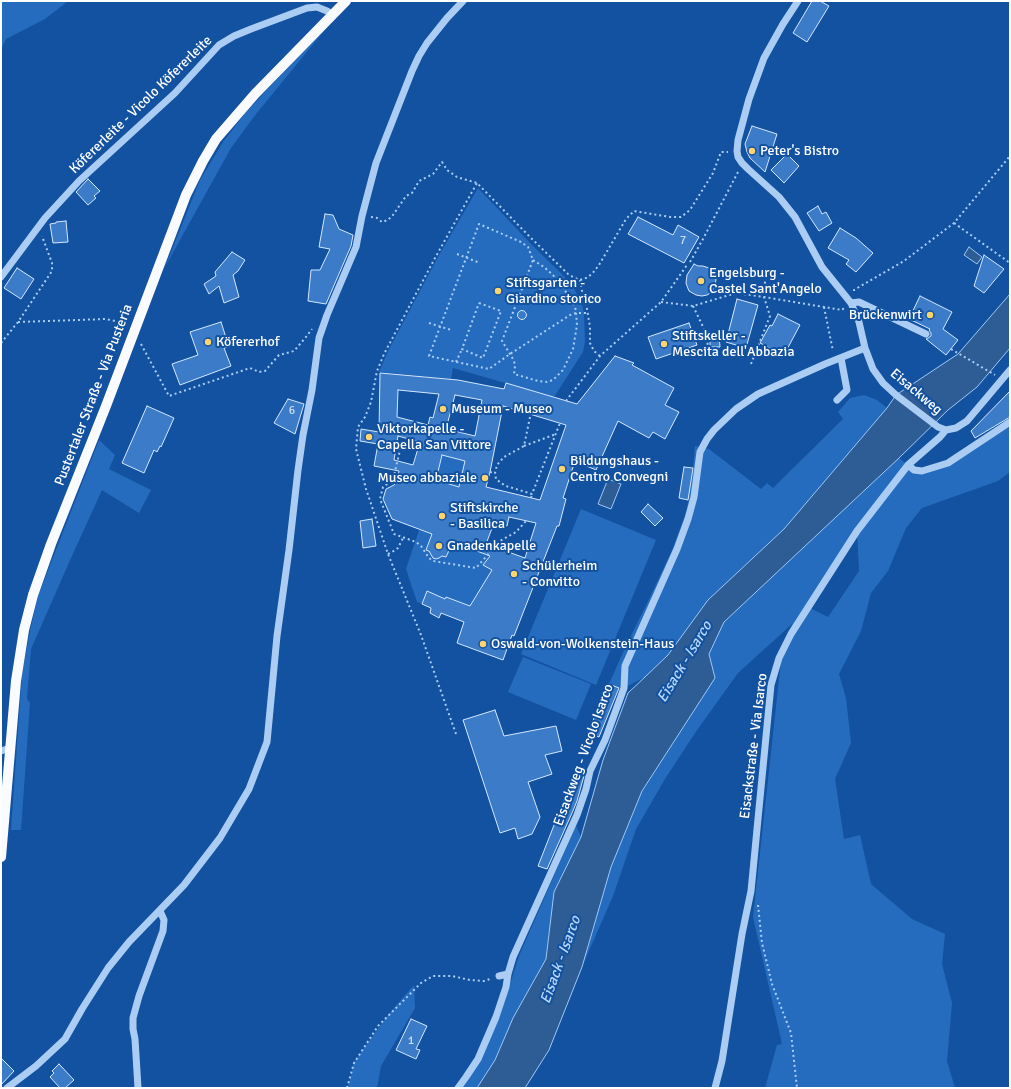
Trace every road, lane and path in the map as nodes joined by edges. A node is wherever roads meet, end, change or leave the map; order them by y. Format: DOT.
graph roads {
  1 [pos="346,1"];
  2 [pos="463,1"];
  3 [pos="798,1"];
  4 [pos="333,15"];
  5 [pos="737,151"];
  6 [pos="1010,156"];
  7 [pos="742,163"];
  8 [pos="477,183"];
  9 [pos="362,216"];
  10 [pos="954,223"];
  11 [pos="36,230"];
  12 [pos="457,254"];
  13 [pos="466,258"];
  14 [pos="533,260"];
  15 [pos="690,262"];
  16 [pos="480,263"];
  17 [pos="1010,263"];
  18 [pos="687,265"];
  19 [pos="1,277"];
  20 [pos="580,280"];
  21 [pos="765,281"];
  22 [pos="583,296"];
  23 [pos="764,296"];
  24 [pos="661,302"];
  25 [pos="850,302"];
  26 [pos="586,303"];
  27 [pos="693,306"];
  28 [pos="576,313"];
  29 [pos="588,313"];
  30 [pos="18,322"];
  31 [pos="429,323"];
  32 [pos="313,327"];
  33 [pos="440,327"];
  34 [pos="451,330"];
  35 [pos="134,331"];
  36 [pos="926,334"];
  37 [pos="1,343"];
  38 [pos="865,348"];
  39 [pos="462,349"];
  40 [pos="951,349"];
  41 [pos="708,351"];
  42 [pos="510,354"];
  43 [pos="600,356"];
  44 [pos="841,358"];
  45 [pos="456,362"];
  46 [pos="751,364"];
  47 [pos="1010,370"];
  48 [pos="995,375"];
  49 [pos="837,400"];
  50 [pos="566,401"];
  51 [pos="530,417"];
  52 [pos="1010,422"];
  53 [pos="560,423"];
  54 [pos="946,430"];
  55 [pos="556,434"];
  56 [pos="524,446"];
  57 [pos="414,448"];
  58 [pos="908,465"];
  59 [pos="490,472"];
  60 [pos="495,473"];
  61 [pos="532,494"];
  62 [pos="531,498"];
  63 [pos="526,520"];
  64 [pos="403,538"];
  65 [pos="388,554"];
  66 [pos="456,734"];
  67 [pos="6,750"];
  68 [pos="1,857"];
  69 [pos="752,891"];
  70 [pos="160,911"];
  71 [pos="508,974"];
  72 [pos="499,976"];
  73 [pos="7,1088"];
  74 [pos="138,1088"];
  75 [pos="347,1088"];
  76 [pos="458,1088"];
  77 [pos="715,1088"];
  78 [pos="797,1088"];
  1 -- 4 [label="main road, Pustertaler Straße - Via Pusteria"];
  2 -- 9 [label="street"];
  3 -- 5 [label="street"];
  4 -- 11 [label="street, Köfererleite - Vicolo Köfererleite"];
  4 -- 35 [label="main road, Pustertaler Straße - Via Pusteria"];
  5 -- 7 [label="street"];
  5 -- 20 [label="path"];
  6 -- 10 [label="path"];
  7 -- 15 [label="path"];
  7 -- 25 [label="street, Eisackweg"];
  8 -- 9 [label="path"];
  8 -- 20 [label="path"];
  8 -- 65 [label="path"];
  9 -- 70 [label="street"];
  10 -- 17 [label="path"];
  10 -- 25 [label="path"];
  11 -- 19 [label="street, Köfererleite - Vicolo Köfererleite"];
  11 -- 30 [label="path"];
  12 -- 13 [label="path"];
  13 -- 14 [label="path"];
  13 -- 16 [label="path"];
  13 -- 33 [label="path"];
  14 -- 28 [label="path"];
  14 -- 42 [label="path"];
  18 -- 24 [label="path"];
  20 -- 22 [label="path"];
  21 -- 23 [label="path"];
  23 -- 25 [label="path"];
  23 -- 27 [label="path"];
  23 -- 46 [label="path"];
  24 -- 27 [label="path"];
  24 -- 43 [label="path"];
  25 -- 36 [label="street"];
  25 -- 38 [label="street, Eisackweg"];
  26 -- 29 [label="path"];
  27 -- 41 [label="path"];
  28 -- 29 [label="path"];
  28 -- 42 [label="path"];
  28 -- 42 [label="path"];
  29 -- 43 [label="path"];
  30 -- 35 [label="path"];
  30 -- 37 [label="path"];
  31 -- 33 [label="path"];
  32 -- 35 [label="path"];
  33 -- 34 [label="path"];
  33 -- 45 [label="path"];
  35 -- 67 [label="main road, Pustertaler Straße - Via Pusteria"];
  38 -- 44 [label="street, Eisackweg - Vicolo Isarco"];
  38 -- 54 [label="street, Eisackweg"];
  39 -- 39 [label="path"];
  39 -- 45 [label="path"];
  40 -- 48 [label="path"];
  42 -- 45 [label="path"];
  43 -- 50 [label="path"];
  44 -- 49 [label="street"];
  44 -- 71 [label="street, Eisackweg - Vicolo Isarco"];
  47 -- 54 [label="street, Eisackstraße - Via Isarco"];
  51 -- 56 [label="path"];
  52 -- 58 [label="street"];
  53 -- 55 [label="path"];
  54 -- 58 [label="street, Eisackstraße - Via Isarco"];
  55 -- 56 [label="path"];
  55 -- 61 [label="path"];
  56 -- 60 [label="path"];
  57 -- 64 [label="path"];
  58 -- 69 [label="street, Eisackstraße - Via Isarco"];
  59 -- 60 [label="path"];
  60 -- 61 [label="path"];
  61 -- 62 [label="path"];
  63 -- 64 [label="path"];
  64 -- 65 [label="path"];
  65 -- 66 [label="path"];
  67 -- 68 [label="main road, Pustertaler Straße - Via Pusteria"];
  69 -- 77 [label="street, Eisackstraße - Via Isarco"];
  69 -- 78 [label="path"];
  70 -- 73 [label="street"];
  70 -- 74 [label="street"];
  71 -- 72 [label="street"];
  71 -- 76 [label="street, Eisackweg - Vicolo Isarco"];
  72 -- 75 [label="path"];
}
